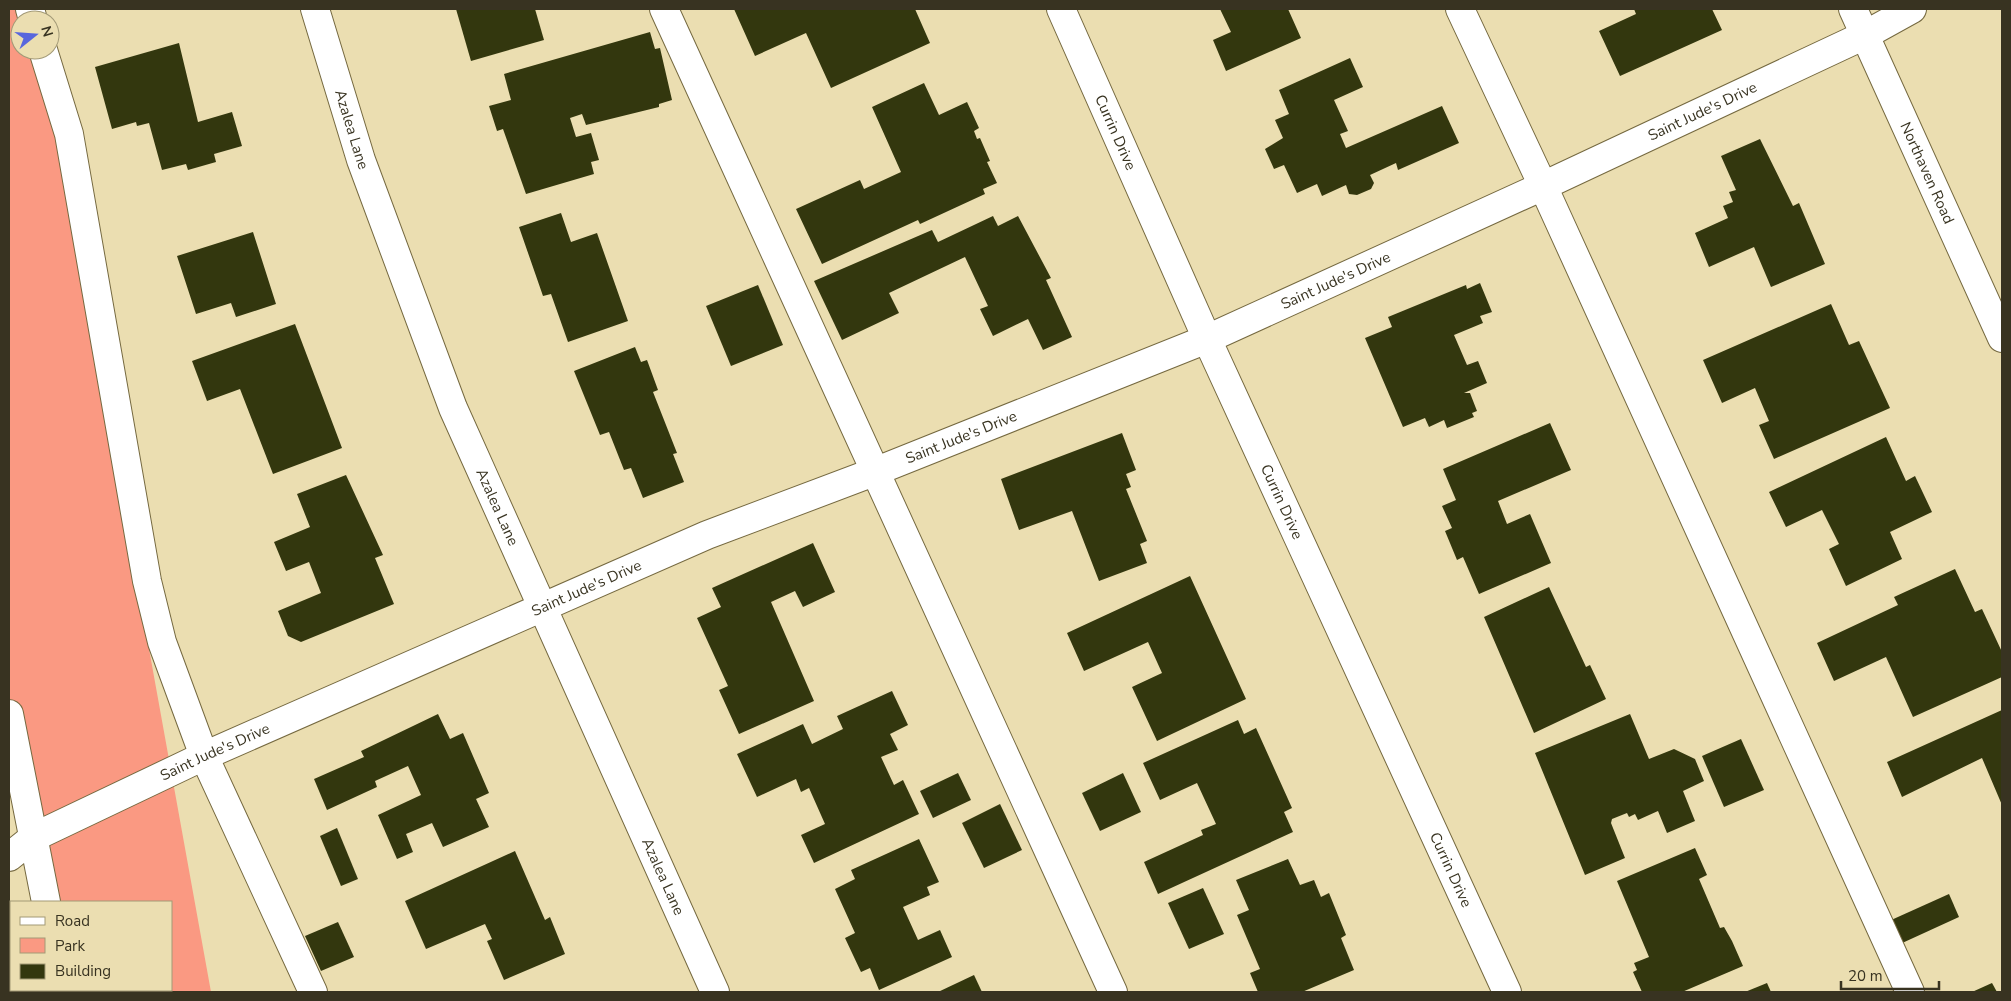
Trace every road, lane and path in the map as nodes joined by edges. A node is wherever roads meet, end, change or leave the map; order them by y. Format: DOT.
graph roads {
  1 [pos="315,9"];
  2 [pos="664,9"];
  3 [pos="1061,9"];
  4 [pos="1460,9"];
  5 [pos="1853,9"];
  6 [pos="1912,9"];
  7 [pos="1865,35"];
  8 [pos="46,60"];
  9 [pos="1543,186"];
  10 [pos="2002,338"];
  11 [pos="1207,339"];
  12 [pos="874,472"];
  13 [pos="542,608"];
  14 [pos="9,714"];
  15 [pos="204,756"];
  16 [pos="34,837"];
  17 [pos="9,857"];
  18 [pos="46,901"];
  19 [pos="313,992"];
  20 [pos="714,992"];
  21 [pos="1112,992"];
  22 [pos="1507,992"];
  23 [pos="1910,992"];
  1 -- 13 [label="street, Azalea Lane"];
  2 -- 12 [label="street"];
  3 -- 11 [label="street, Currin Drive"];
  4 -- 9 [label="street"];
  5 -- 7 [label="street, Northaven Road"];
  6 -- 7 [label="street, Saint Jude's Drive"];
  7 -- 9 [label="street, Saint Jude's Drive"];
  7 -- 10 [label="street, Northaven Road"];
  8 -- 15 [label="street"];
  9 -- 11 [label="street, Saint Jude's Drive"];
  9 -- 23 [label="street"];
  11 -- 12 [label="street, Saint Jude's Drive"];
  11 -- 22 [label="street, Currin Drive"];
  12 -- 13 [label="street, Saint Jude's Drive"];
  12 -- 21 [label="street"];
  13 -- 15 [label="street, Saint Jude's Drive"];
  13 -- 20 [label="street, Azalea Lane"];
  14 -- 16 [label="street"];
  15 -- 16 [label="street, Saint Jude's Drive"];
  15 -- 19 [label="street"];
  16 -- 17 [label="street, Saint Jude's Drive"];
  16 -- 18 [label="street"];
}
